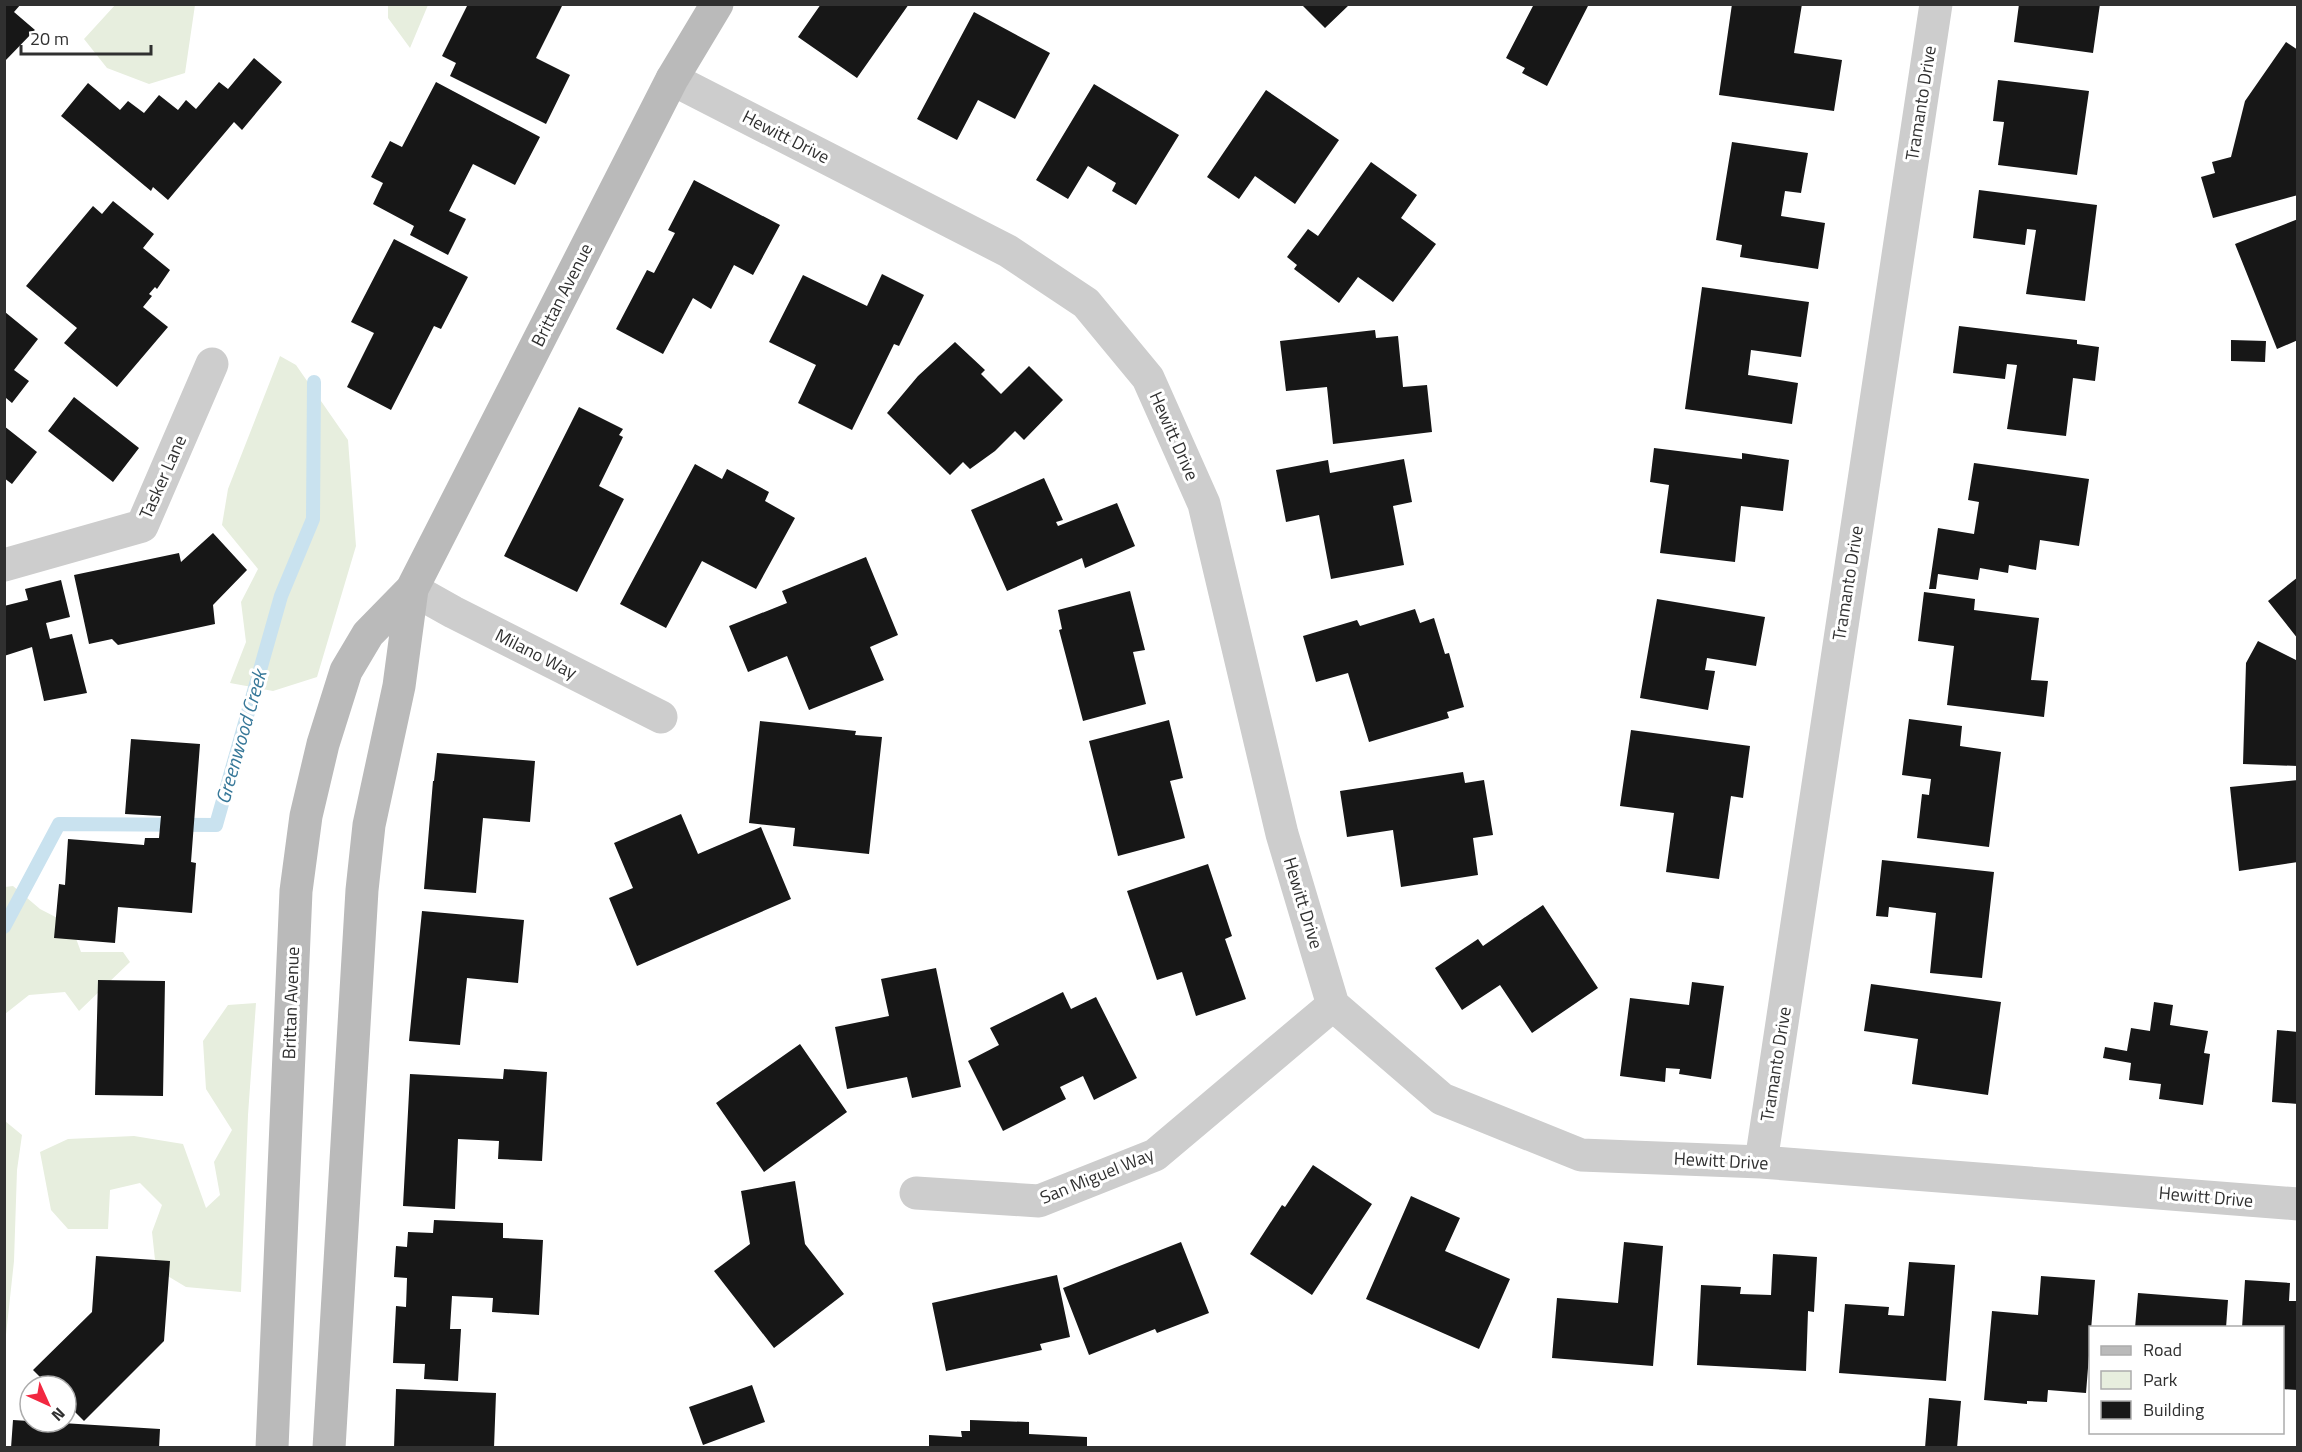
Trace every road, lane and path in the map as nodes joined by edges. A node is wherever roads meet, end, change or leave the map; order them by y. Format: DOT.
graph roads {
  1 [pos="717,4"];
  2 [pos="1936,4"];
  3 [pos="672,79"];
  4 [pos="212,364"];
  5 [pos="4,565"];
  6 [pos="412,589"];
  7 [pos="661,717"];
  8 [pos="1333,1005"];
  9 [pos="1761,1162"];
  10 [pos="916,1193"];
  11 [pos="2298,1204"];
  12 [pos="272,1448"];
  13 [pos="329,1448"];
  1 -- 3 [label="main road, Brittan Avenue"];
  2 -- 9 [label="street, Tramanto Drive"];
  3 -- 6 [label="main road, Brittan Avenue"];
  3 -- 8 [label="street, Hewitt Drive"];
  4 -- 5 [label="street, Tasker Lane"];
  6 -- 7 [label="street, Milano Way"];
  6 -- 12 [label="main road, Brittan Avenue"];
  6 -- 13 [label="main road, Brittan Avenue"];
  8 -- 9 [label="street, Hewitt Drive"];
  8 -- 10 [label="street, San Miguel Way"];
  9 -- 11 [label="street, Hewitt Drive"];
}
